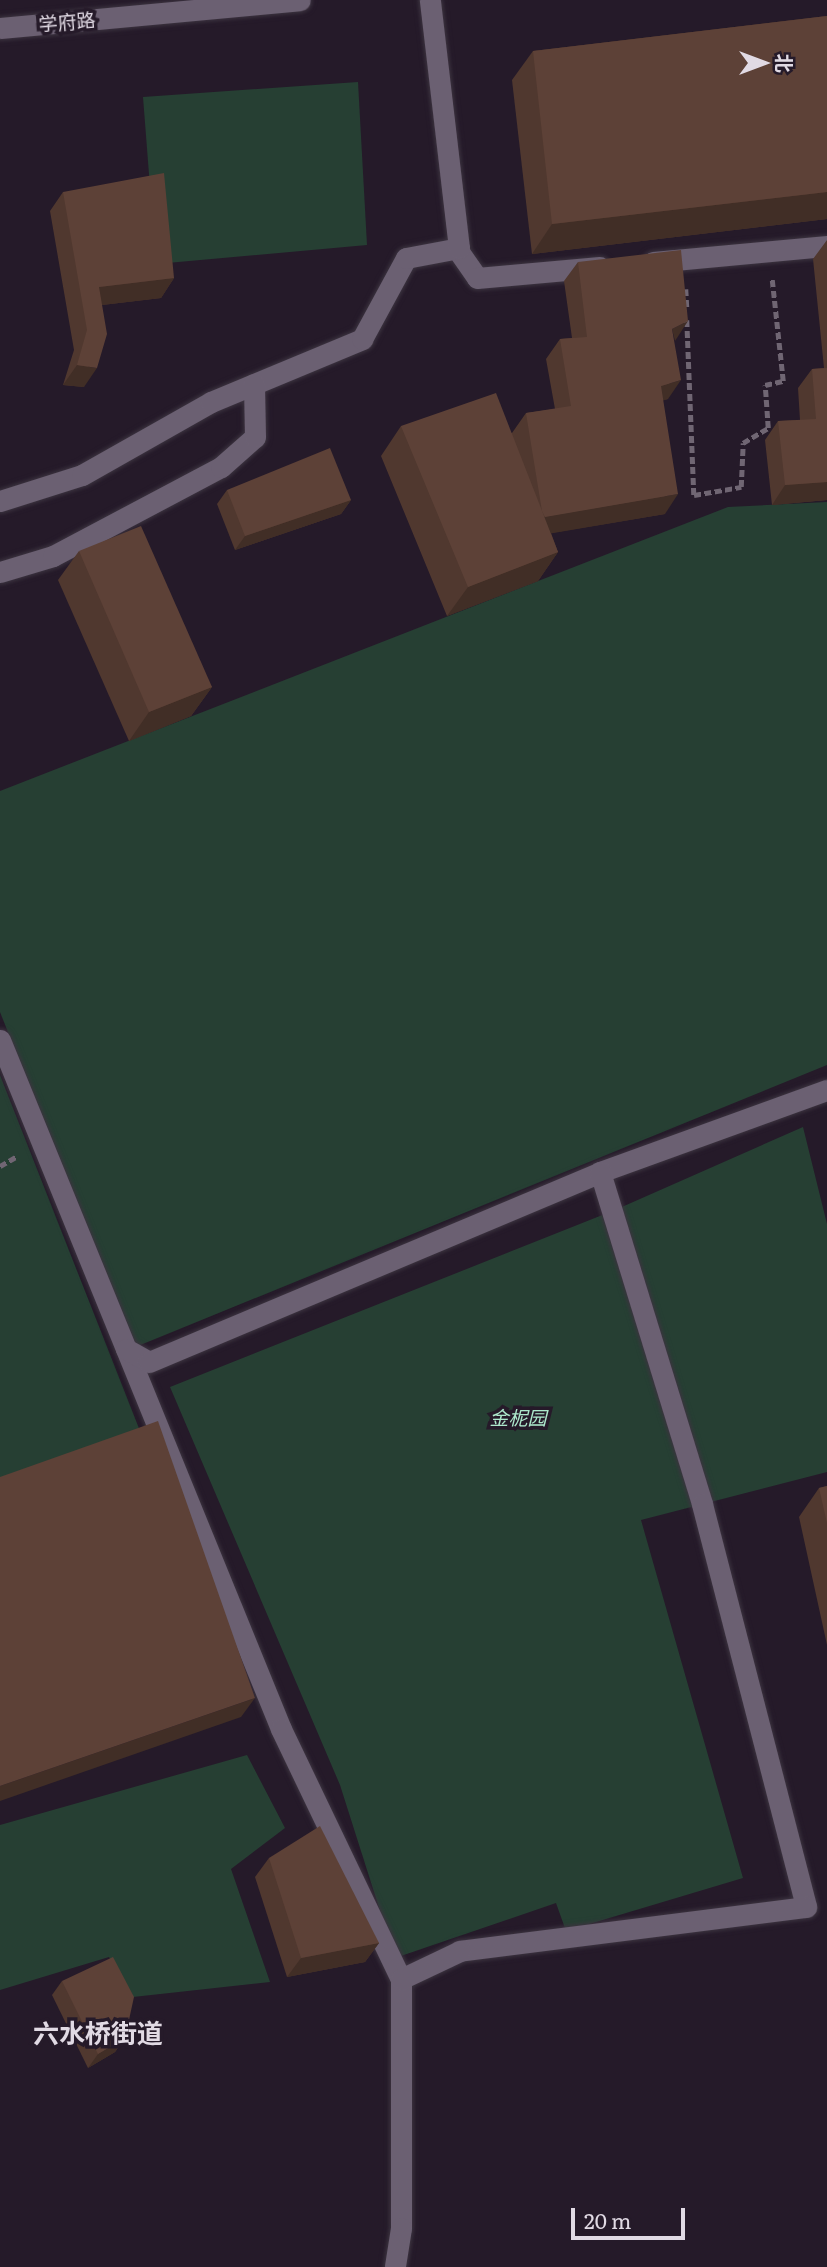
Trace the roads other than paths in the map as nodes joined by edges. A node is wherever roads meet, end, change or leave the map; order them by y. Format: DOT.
graph roads {
  1 [pos="300,0"];
  2 [pos="430,0"];
  3 [pos="0,28"];
  4 [pos="827,246"];
  5 [pos="457,249"];
  6 [pos="254,384"];
  7 [pos="0,501"];
  8 [pos="0,572"];
  9 [pos="0,1040"];
  10 [pos="827,1090"];
  11 [pos="600,1172"];
  12 [pos="126,1349"];
  13 [pos="817,1906"];
  14 [pos="401,1979"];
  15 [pos="395,2267"];
  1 -- 3 [label="street, 学府路"];
  2 -- 5 [label="street"];
  4 -- 5 [label="street"];
  5 -- 6 [label="street"];
  6 -- 7 [label="street"];
  6 -- 8 [label="street"];
  9 -- 12 [label="street"];
  10 -- 11 [label="street"];
  11 -- 12 [label="street"];
  11 -- 13 [label="street"];
  12 -- 14 [label="street"];
  13 -- 14 [label="street"];
  14 -- 15 [label="street"];
}
